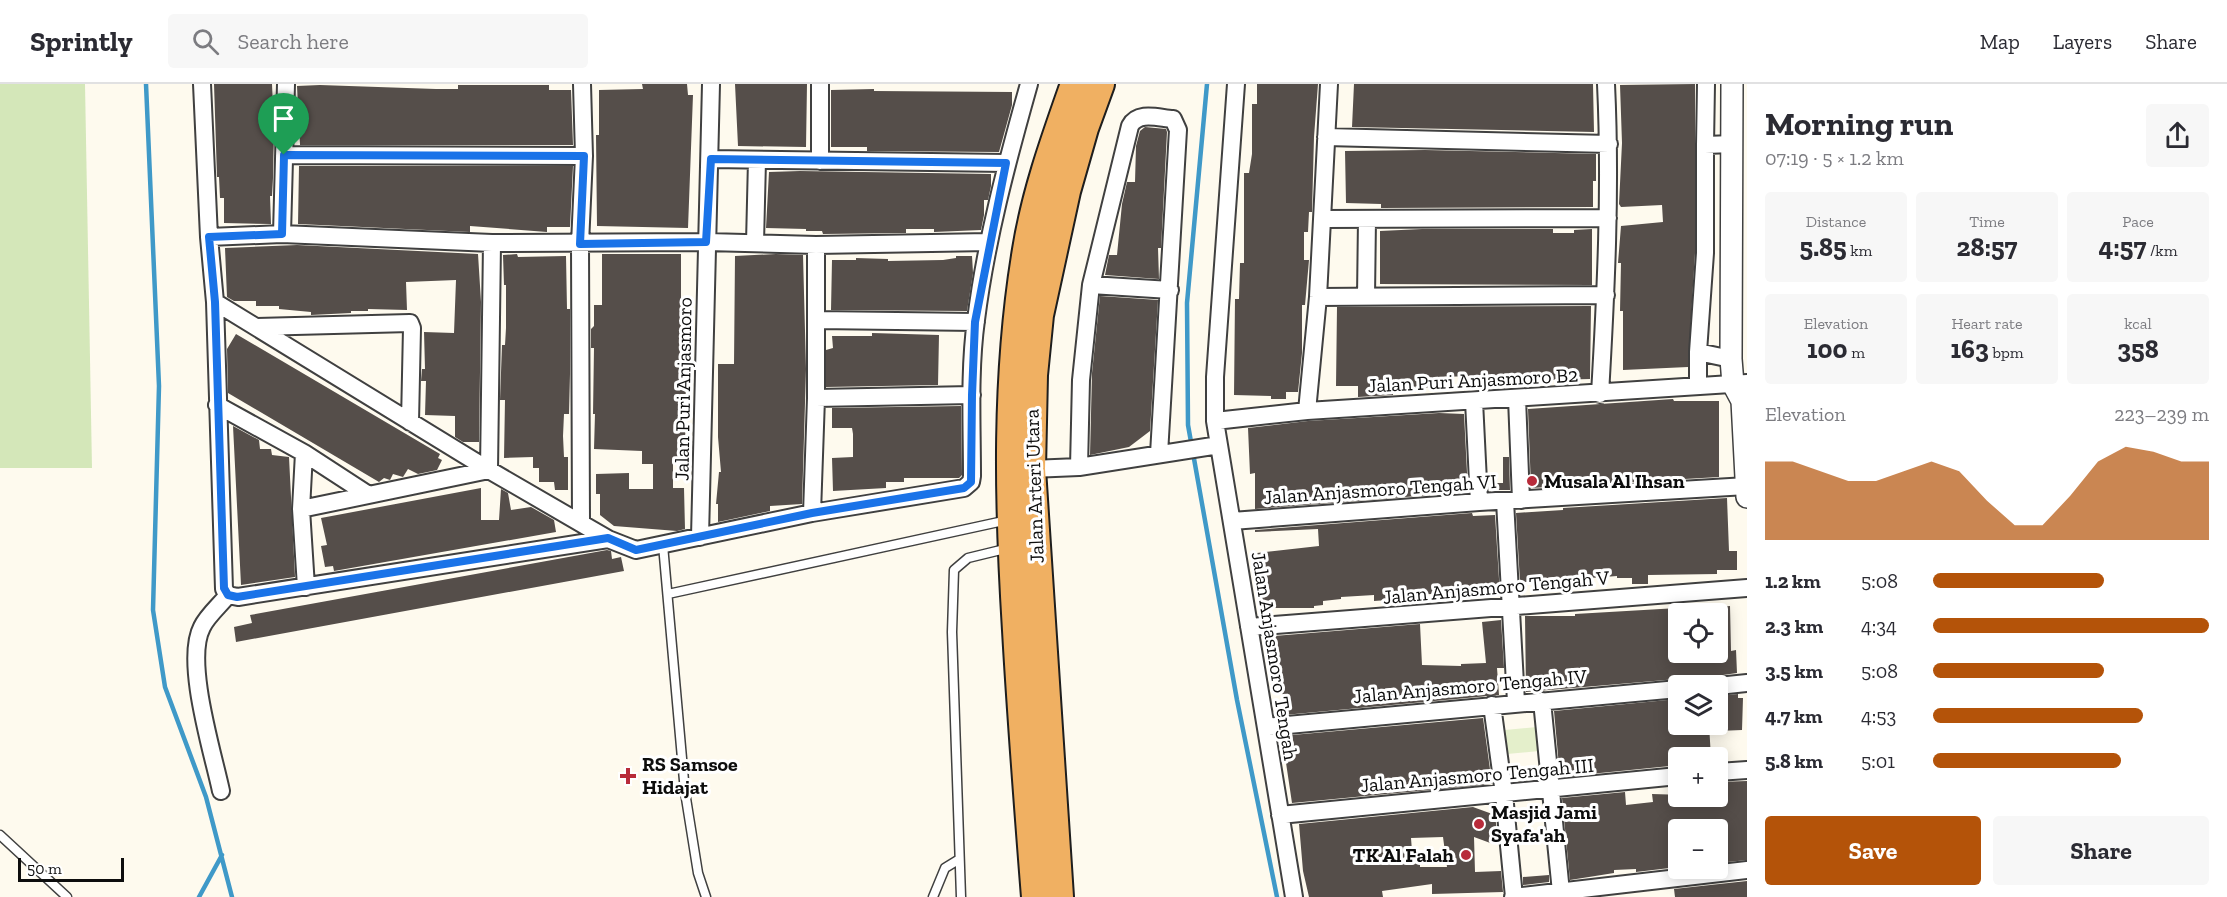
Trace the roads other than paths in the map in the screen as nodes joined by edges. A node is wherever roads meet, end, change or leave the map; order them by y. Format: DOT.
graph roads {
  1 [pos="202,84"];
  2 [pos="286,84"];
  3 [pos="582,84"];
  4 [pos="711,84"];
  5 [pos="819,84"];
  6 [pos="1029,84"];
  7 [pos="1075,84"];
  8 [pos="1100,84"];
  9 [pos="1236,84"];
  10 [pos="1329,84"];
  11 [pos="1606,84"];
  12 [pos="1706,84"];
  13 [pos="1732,84"];
  14 [pos="1326,137"];
  15 [pos="1609,144"];
  16 [pos="1733,144"];
  17 [pos="1705,145"];
  18 [pos="284,155"];
  19 [pos="584,156"];
  20 [pos="711,159"];
  21 [pos="757,160"];
  22 [pos="820,161"];
  23 [pos="1006,163"];
  24 [pos="1608,218"];
  25 [pos="1322,219"];
  26 [pos="1367,219"];
  27 [pos="282,234"];
  28 [pos="209,237"];
  29 [pos="706,242"];
  30 [pos="989,242"];
  31 [pos="492,243"];
  32 [pos="755,243"];
  33 [pos="580,244"];
  34 [pos="816,244"];
  35 [pos="1091,285"];
  36 [pos="1170,290"];
  37 [pos="1606,295"];
  38 [pos="1318,297"];
  39 [pos="1366,297"];
  40 [pos="215,302"];
  41 [pos="817,320"];
  42 [pos="975,322"];
  43 [pos="256,327"];
  44 [pos="1698,352"];
  45 [pos="1731,359"];
  46 [pos="1698,386"];
  47 [pos="1742,389"];
  48 [pos="1600,394"];
  49 [pos="972,395"];
  50 [pos="816,398"];
  51 [pos="1517,398"];
  52 [pos="1474,401"];
  53 [pos="217,405"];
  54 [pos="1307,411"];
  55 [pos="1215,421"];
  56 [pos="410,422"];
  57 [pos="1213,446"];
  58 [pos="304,453"];
  59 [pos="1165,454"];
  60 [pos="1079,467"];
  61 [pos="1031,469"];
  62 [pos="489,470"];
  63 [pos="1747,486"];
  64 [pos="367,494"];
  65 [pos="1747,498"];
  66 [pos="1513,501"];
  67 [pos="1479,502"];
  68 [pos="302,508"];
  69 [pos="812,513"];
  70 [pos="1012,519"];
  71 [pos="1232,521"];
  72 [pos="580,522"];
  73 [pos="700,537"];
  74 [pos="608,538"];
  75 [pos="663,545"];
  76 [pos="1012,548"];
  77 [pos="306,587"];
  78 [pos="1747,588"];
  79 [pos="668,594"];
  80 [pos="228,595"];
  81 [pos="1511,607"];
  82 [pos="1249,627"];
  83 [pos="1747,683"];
  84 [pos="1728,685"];
  85 [pos="1668,690"];
  86 [pos="1542,701"];
  87 [pos="1516,702"];
  88 [pos="1492,705"];
  89 [pos="1266,727"];
  90 [pos="1747,770"];
  91 [pos="1728,771"];
  92 [pos="1668,777"];
  93 [pos="1549,789"];
  94 [pos="221,791"];
  95 [pos="1504,794"];
  96 [pos="1280,814"];
  97 [pos="0,835"];
  98 [pos="958,860"];
  99 [pos="1747,870"];
  100 [pos="1560,892"];
  101 [pos="1533,896"];
  102 [pos="67,897"];
  103 [pos="706,897"];
  104 [pos="933,897"];
  105 [pos="961,897"];
  106 [pos="1036,897"];
  107 [pos="1059,897"];
  108 [pos="1294,897"];
  109 [pos="1514,897"];
  1 -- 28 [label="street"];
  2 -- 18 [label="street"];
  3 -- 19 [label="street"];
  4 -- 20 [label="street, Jalan Puri Anjasmoro"];
  5 -- 22 [label="street"];
  6 -- 23 [label="street"];
  7 -- 70 [label="highway, Jalan Arteri Utara"];
  8 -- 61 [label="highway, Jalan Arteri Utara"];
  9 -- 55 [label="street, Jalan Anjasmoro Tengah"];
  10 -- 14 [label="street"];
  11 -- 15 [label="street"];
  12 -- 17 [label="street"];
  13 -- 16 [label="street"];
  14 -- 15 [label="street"];
  14 -- 25 [label="street"];
  15 -- 24 [label="street"];
  16 -- 17 [label="street"];
  16 -- 45 [label="street"];
  17 -- 44 [label="street"];
  18 -- 19 [label="street"];
  18 -- 27 [label="street"];
  19 -- 33 [label="street"];
  20 -- 21 [label="street"];
  20 -- 29 [label="street, Jalan Puri Anjasmoro"];
  21 -- 22 [label="street"];
  21 -- 32 [label="street"];
  22 -- 23 [label="street"];
  23 -- 30 [label="street"];
  24 -- 26 [label="street"];
  24 -- 37 [label="street"];
  25 -- 26 [label="street"];
  25 -- 38 [label="street"];
  26 -- 39 [label="street"];
  27 -- 28 [label="street"];
  27 -- 31 [label="street"];
  28 -- 40 [label="street"];
  29 -- 32 [label="street"];
  29 -- 33 [label="street"];
  29 -- 73 [label="street, Jalan Puri Anjasmoro"];
  30 -- 34 [label="street"];
  30 -- 42 [label="street"];
  31 -- 33 [label="street"];
  31 -- 62 [label="street"];
  32 -- 34 [label="street"];
  33 -- 72 [label="street"];
  34 -- 41 [label="street"];
  35 -- 36 [label="street"];
  35 -- 36 [label="street"];
  35 -- 60 [label="street"];
  36 -- 59 [label="street"];
  37 -- 39 [label="street"];
  37 -- 48 [label="street"];
  38 -- 39 [label="street"];
  38 -- 54 [label="street"];
  40 -- 43 [label="street"];
  40 -- 53 [label="street"];
  41 -- 42 [label="street"];
  41 -- 50 [label="street"];
  42 -- 49 [label="street"];
  43 -- 56 [label="street"];
  43 -- 56 [label="street"];
  44 -- 45 [label="street"];
  44 -- 46 [label="street"];
  45 -- 47 [label="street"];
  46 -- 47 [label="street, Jalan Puri Anjasmoro B2"];
  46 -- 48 [label="street, Jalan Puri Anjasmoro B2"];
  47 -- 63 [label="street"];
  48 -- 51 [label="street, Jalan Puri Anjasmoro B2"];
  49 -- 50 [label="street"];
  49 -- 69 [label="street"];
  50 -- 69 [label="street"];
  51 -- 52 [label="street, Jalan Puri Anjasmoro B2"];
  51 -- 66 [label="street"];
  52 -- 54 [label="street, Jalan Puri Anjasmoro B2"];
  52 -- 67 [label="street"];
  53 -- 58 [label="street"];
  53 -- 80 [label="street"];
  54 -- 55 [label="street, Jalan Puri Anjasmoro B2"];
  55 -- 57 [label="street, Jalan Anjasmoro Tengah"];
  56 -- 62 [label="street"];
  57 -- 59 [label="street"];
  57 -- 71 [label="street, Jalan Anjasmoro Tengah"];
  58 -- 64 [label="street"];
  58 -- 68 [label="street"];
  59 -- 60 [label="street"];
  60 -- 61 [label="street"];
  61 -- 107 [label="highway, Jalan Arteri Utara"];
  62 -- 64 [label="street"];
  62 -- 72 [label="street"];
  63 -- 65 [label="street"];
  63 -- 66 [label="street, Jalan Anjasmoro Tengah VI"];
  64 -- 68 [label="street"];
  66 -- 67 [label="street, Jalan Anjasmoro Tengah VI"];
  66 -- 81 [label="street"];
  67 -- 71 [label="street, Jalan Anjasmoro Tengah VI"];
  68 -- 77 [label="street"];
  69 -- 73 [label="street"];
  70 -- 76 [label="highway, Jalan Arteri Utara"];
  70 -- 79 [label="lane"];
  71 -- 82 [label="street, Jalan Anjasmoro Tengah"];
  72 -- 74 [label="street"];
  73 -- 75 [label="street"];
  74 -- 75 [label="street"];
  74 -- 77 [label="street"];
  75 -- 79 [label="lane"];
  76 -- 98 [label="lane"];
  76 -- 106 [label="highway, Jalan Arteri Utara"];
  77 -- 80 [label="street"];
  78 -- 81 [label="street, Jalan Anjasmoro Tengah V"];
  79 -- 103 [label="lane"];
  80 -- 94 [label="street"];
  81 -- 82 [label="street, Jalan Anjasmoro Tengah V"];
  81 -- 87 [label="street"];
  82 -- 89 [label="street, Jalan Anjasmoro Tengah"];
  83 -- 84 [label="street"];
  85 -- 86 [label="street, Jalan Anjasmoro Tengah IV"];
  86 -- 87 [label="street, Jalan Anjasmoro Tengah IV"];
  86 -- 93 [label="street"];
  87 -- 88 [label="street, Jalan Anjasmoro Tengah IV"];
  88 -- 89 [label="street, Jalan Anjasmoro Tengah IV"];
  88 -- 95 [label="street"];
  89 -- 96 [label="street, Jalan Anjasmoro Tengah"];
  90 -- 91 [label="street"];
  92 -- 93 [label="street, Jalan Anjasmoro Tengah III"];
  93 -- 95 [label="street, Jalan Anjasmoro Tengah III"];
  93 -- 100 [label="street"];
  95 -- 96 [label="street, Jalan Anjasmoro Tengah III"];
  95 -- 109 [label="street"];
  96 -- 108 [label="street, Jalan Anjasmoro Tengah"];
  97 -- 102 [label="lane"];
  98 -- 104 [label="lane"];
  98 -- 105 [label="lane"];
  99 -- 100 [label="street"];
  100 -- 101 [label="street"];
  101 -- 109 [label="street"];
}
